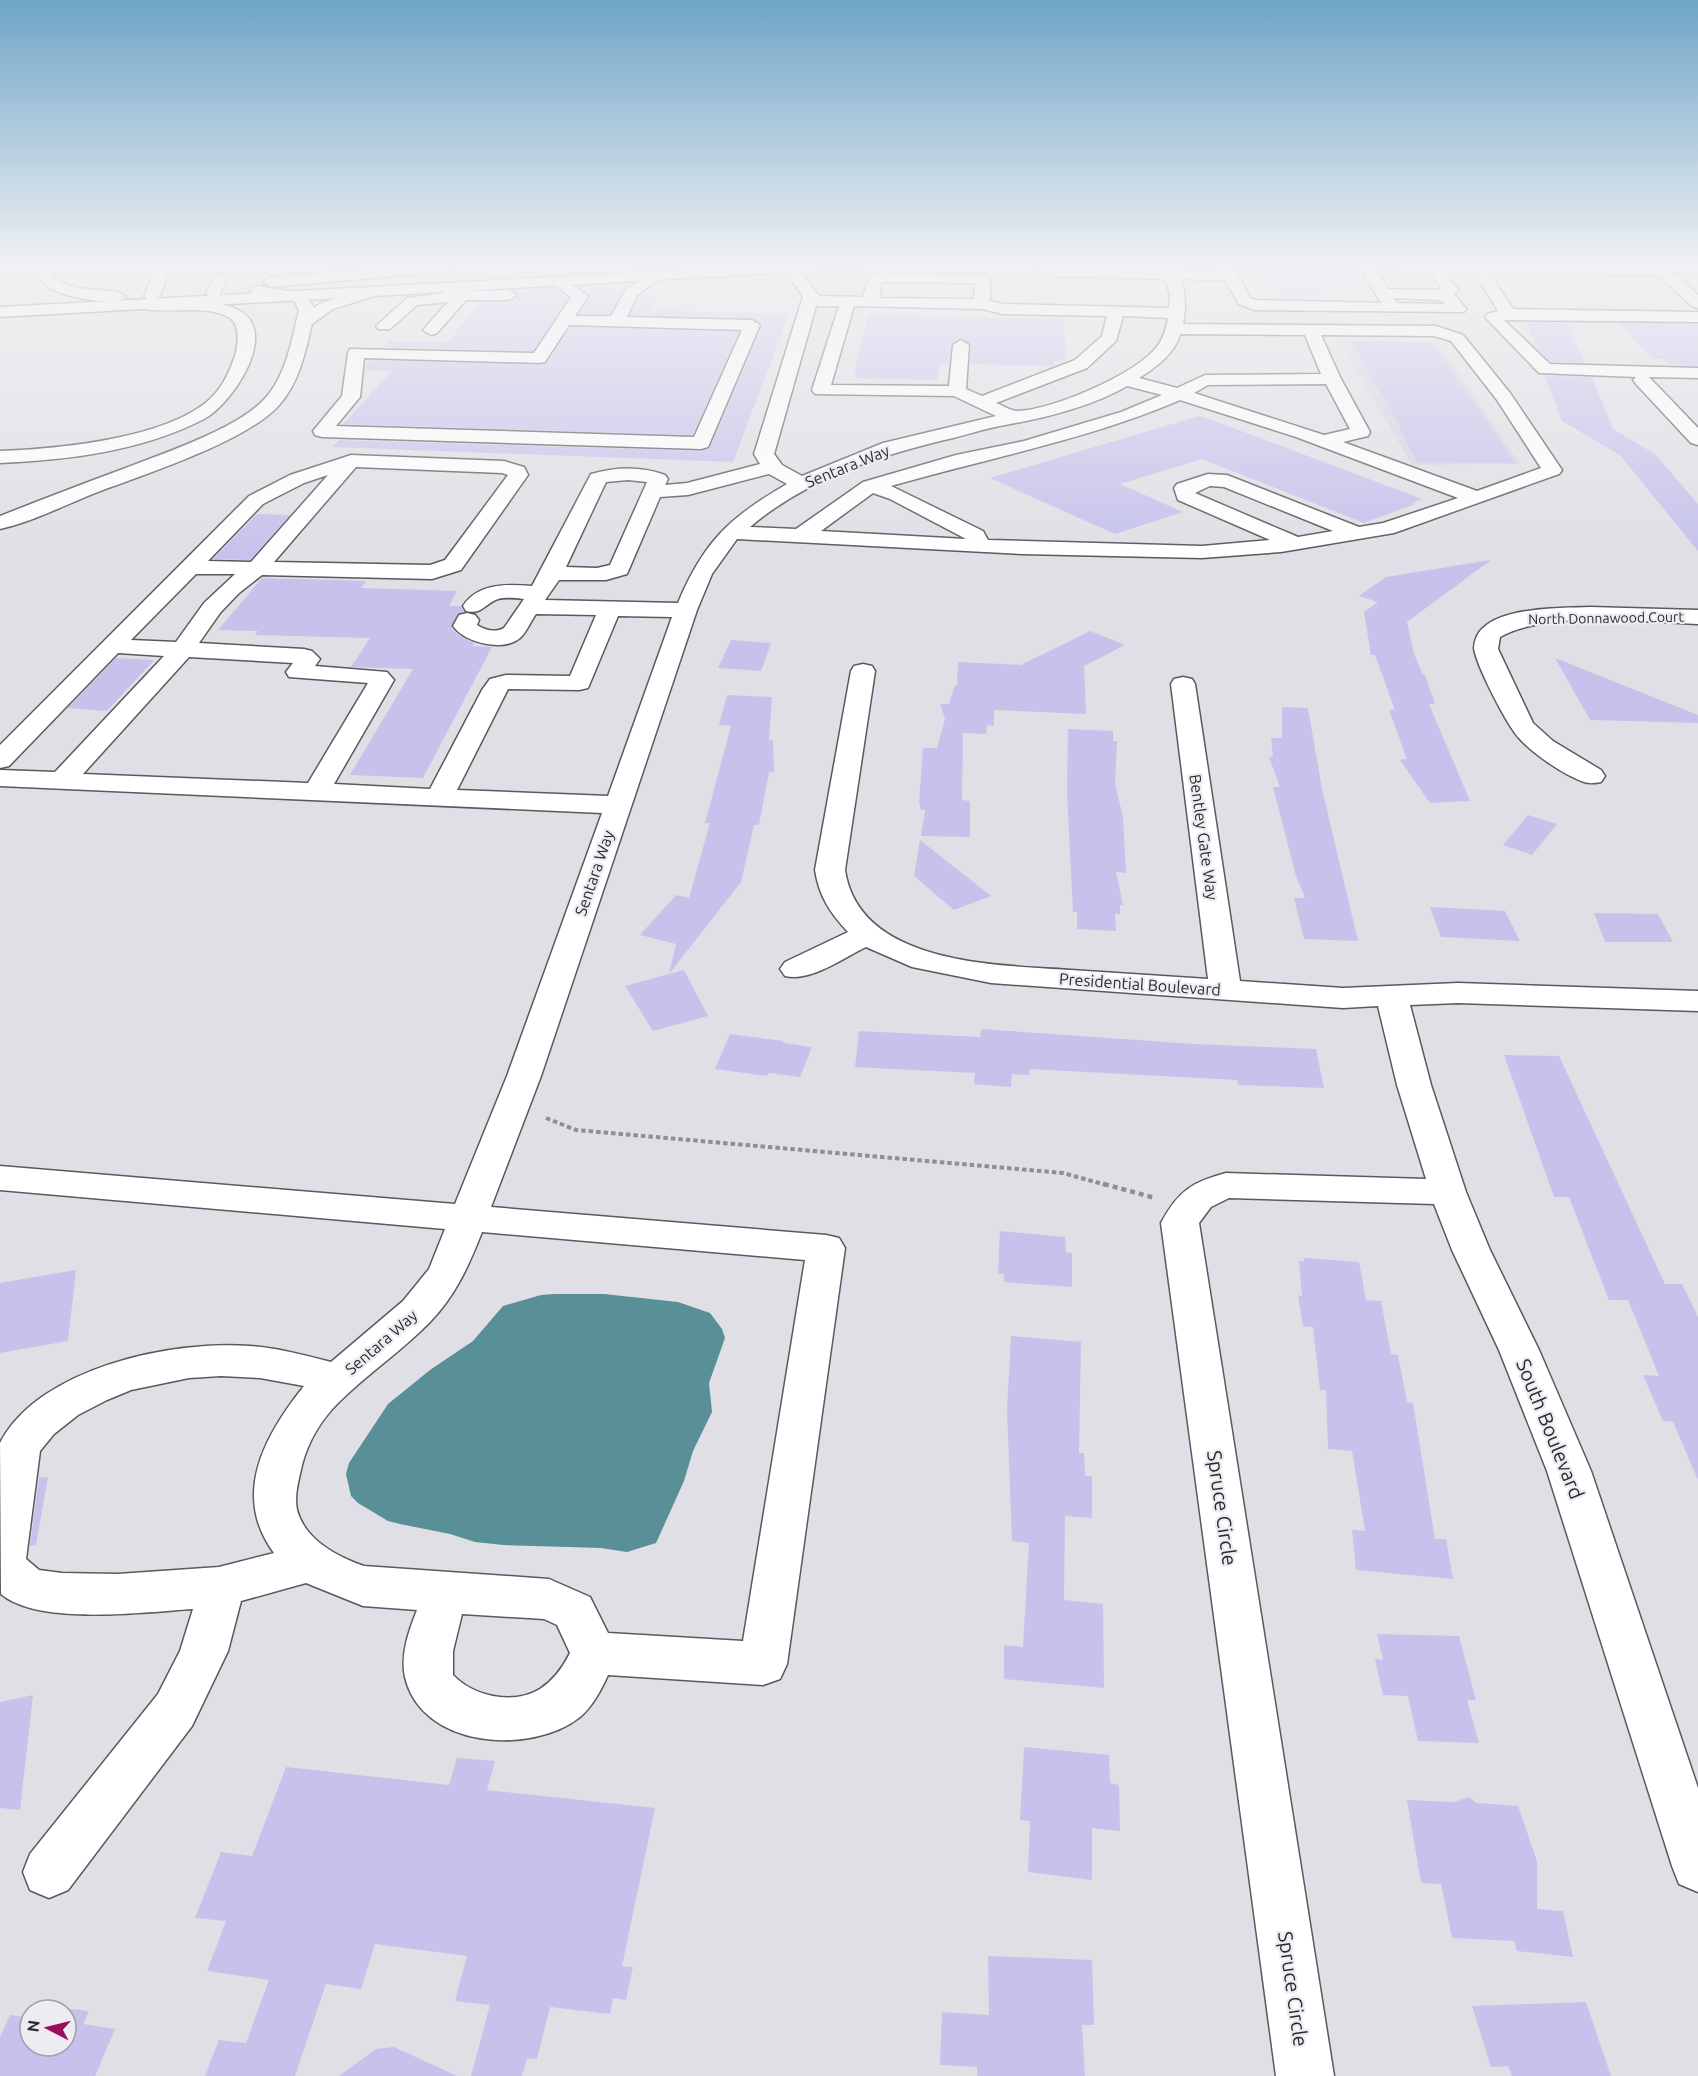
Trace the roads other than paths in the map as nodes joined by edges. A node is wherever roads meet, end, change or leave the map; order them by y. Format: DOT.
graph roads {
  1 [pos="242,361"];
  2 [pos="295,361"];
  3 [pos="355,361"];
  4 [pos="736,361"];
  5 [pos="793,361"];
  6 [pos="830,361"];
  7 [pos="960,361"];
  8 [pos="1084,361"];
  9 [pos="1151,361"];
  10 [pos="1324,361"];
  11 [pos="1475,361"];
  12 [pos="1537,361"];
  13 [pos="1698,373"];
  14 [pos="1332,379"];
  15 [pos="1124,380"];
  16 [pos="1642,380"];
  17 [pos="785,389"];
  18 [pos="821,390"];
  19 [pos="957,392"];
  20 [pos="1181,393"];
  21 [pos="980,403"];
  22 [pos="1673,413"];
  23 [pos="1698,413"];
  24 [pos="1014,418"];
  25 [pos="1698,439"];
  26 [pos="1321,441"];
  27 [pos="0,457"];
  28 [pos="351,461"];
  29 [pos="771,466"];
  30 [pos="802,483"];
  31 [pos="870,486"];
  32 [pos="654,492"];
  33 [pos="1477,498"];
  34 [pos="0,523"];
  35 [pos="731,532"];
  36 [pos="1358,534"];
  37 [pos="800,536"];
  38 [pos="1296,544"];
  39 [pos="979,546"];
  40 [pos="189,567"];
  41 [pos="256,569"];
  42 [pos="552,573"];
  43 [pos="536,600"];
  44 [pos="610,608"];
  45 [pos="686,610"];
  46 [pos="1698,617"];
  47 [pos="111,646"];
  48 [pos="184,648"];
  49 [pos="863,671"];
  50 [pos="1183,684"];
  51 [pos="0,760"];
  52 [pos="1592,776"];
  53 [pos="0,778"];
  54 [pos="62,781"];
  55 [pos="316,792"];
  56 [pos="439,798"];
  57 [pos="618,805"];
  58 [pos="868,934"];
  59 [pos="796,969"];
  60 [pos="1225,990"];
  61 [pos="1392,996"];
  62 [pos="1698,1000"];
  63 [pos="0,1178"];
  64 [pos="1448,1192"];
  65 [pos="468,1219"];
  66 [pos="338,1378"];
  67 [pos="313,1562"];
  68 [pos="219,1587"];
  69 [pos="448,1593"];
  70 [pos="594,1653"];
  71 [pos="1698,1866"];
  72 [pos="49,1872"];
  73 [pos="1305,2076"];
  1 -- 27 [label="main road"];
  2 -- 34 [label="main road"];
  3 -- 4 [label="main road"];
  5 -- 17 [label="main road"];
  6 -- 18 [label="main road"];
  7 -- 19 [label="main road"];
  8 -- 21 [label="main road"];
  9 -- 15 [label="main road, Sentara Way"];
  10 -- 14 [label="main road"];
  11 -- 33 [label="main road"];
  12 -- 13 [label="main road"];
  14 -- 20 [label="main road"];
  14 -- 26 [label="main road"];
  15 -- 20 [label="main road"];
  15 -- 24 [label="main road, Sentara Way"];
  16 -- 22 [label="main road"];
  17 -- 18 [label="main road"];
  17 -- 29 [label="main road"];
  18 -- 19 [label="main road"];
  19 -- 21 [label="main road"];
  20 -- 26 [label="main road"];
  20 -- 31 [label="main road"];
  21 -- 24 [label="main road"];
  22 -- 23 [label="main road"];
  22 -- 25 [label="main road"];
  24 -- 30 [label="main road, Sentara Way"];
  26 -- 33 [label="main road"];
  28 -- 40 [label="main road"];
  28 -- 41 [label="main road"];
  28 -- 41 [label="main road"];
  29 -- 30 [label="main road"];
  29 -- 32 [label="main road"];
  30 -- 35 [label="main road, Sentara Way"];
  31 -- 37 [label="main road"];
  31 -- 39 [label="main road"];
  32 -- 42 [label="main road"];
  32 -- 42 [label="main road"];
  33 -- 36 [label="main road"];
  35 -- 37 [label="main road"];
  35 -- 45 [label="main road, Sentara Way"];
  36 -- 38 [label="main road"];
  36 -- 38 [label="main road"];
  37 -- 39 [label="main road"];
  38 -- 39 [label="main road"];
  40 -- 41 [label="main road"];
  40 -- 47 [label="main road"];
  41 -- 48 [label="main road"];
  42 -- 43 [label="main road"];
  43 -- 43 [label="main road"];
  43 -- 44 [label="main road"];
  44 -- 45 [label="main road"];
  44 -- 56 [label="main road"];
  45 -- 57 [label="main road, Sentara Way"];
  46 -- 52 [label="main road, North Donnawood Court"];
  47 -- 48 [label="main road"];
  47 -- 51 [label="main road"];
  48 -- 54 [label="main road"];
  48 -- 55 [label="main road"];
  49 -- 58 [label="main road, Presidential Boulevard"];
  50 -- 60 [label="main road, Bentley Gate Way"];
  53 -- 54 [label="main road"];
  54 -- 55 [label="main road"];
  55 -- 56 [label="main road"];
  56 -- 57 [label="main road"];
  57 -- 65 [label="main road, Sentara Way"];
  58 -- 59 [label="main road"];
  58 -- 60 [label="main road, Presidential Boulevard"];
  60 -- 61 [label="main road, Presidential Boulevard"];
  61 -- 62 [label="main road, Presidential Boulevard"];
  61 -- 64 [label="main road, South Boulevard"];
  63 -- 65 [label="main road"];
  64 -- 71 [label="main road, South Boulevard"];
  64 -- 73 [label="main road, Spruce Circle"];
  65 -- 66 [label="main road, Sentara Way"];
  65 -- 70 [label="main road"];
  66 -- 67 [label="main road, Sentara Way"];
  66 -- 68 [label="main road"];
  67 -- 68 [label="main road"];
  67 -- 69 [label="main road, Sentara Way"];
  68 -- 72 [label="main road"];
  69 -- 70 [label="main road"];
  69 -- 70 [label="main road"];
}
